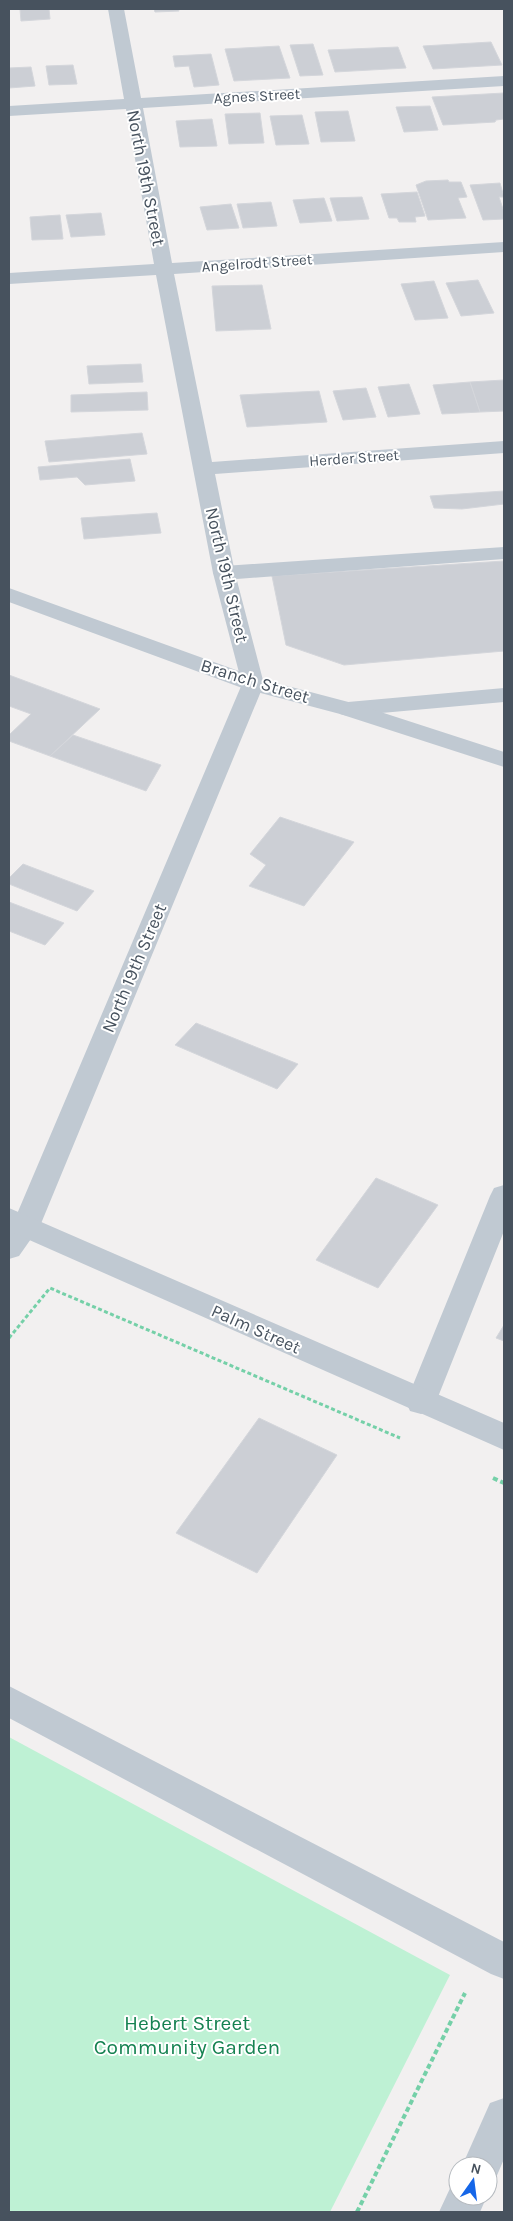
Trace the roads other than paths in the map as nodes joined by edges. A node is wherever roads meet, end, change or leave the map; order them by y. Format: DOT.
graph roads {
  1 [pos="116,9"];
  2 [pos="504,81"];
  3 [pos="132,104"];
  4 [pos="9,111"];
  5 [pos="504,247"];
  6 [pos="164,269"];
  7 [pos="9,279"];
  8 [pos="504,447"];
  9 [pos="204,469"];
  10 [pos="504,553"];
  11 [pos="224,573"];
  12 [pos="9,594"];
  13 [pos="253,684"];
  14 [pos="504,695"];
  15 [pos="348,708"];
  16 [pos="504,760"];
  17 [pos="504,1196"];
  18 [pos="14,1231"];
  19 [pos="421,1402"];
  20 [pos="504,1437"];
  21 [pos="9,1701"];
  22 [pos="495,1956"];
  23 [pos="504,2117"];
  24 [pos="486,2156"];
  1 -- 3 [label="street, North 19th Street"];
  2 -- 3 [label="street, Agnes Street"];
  3 -- 4 [label="street, Agnes Street"];
  3 -- 6 [label="street, North 19th Street"];
  5 -- 6 [label="street, Angelrodt Street"];
  6 -- 7 [label="street, Angelrodt Street"];
  6 -- 9 [label="street, North 19th Street"];
  8 -- 9 [label="street, Herder Street"];
  9 -- 11 [label="street, North 19th Street"];
  10 -- 11 [label="street"];
  11 -- 13 [label="street, North 19th Street"];
  12 -- 13 [label="street, Branch Street"];
  13 -- 15 [label="street, Branch Street"];
  13 -- 18 [label="street, North 19th Street"];
  14 -- 15 [label="street"];
  15 -- 16 [label="street, Branch Street"];
  17 -- 19 [label="street"];
  18 -- 19 [label="street, Palm Street"];
  19 -- 20 [label="street, Palm Street"];
  21 -- 22 [label="street"];
  23 -- 24 [label="street"];
}
